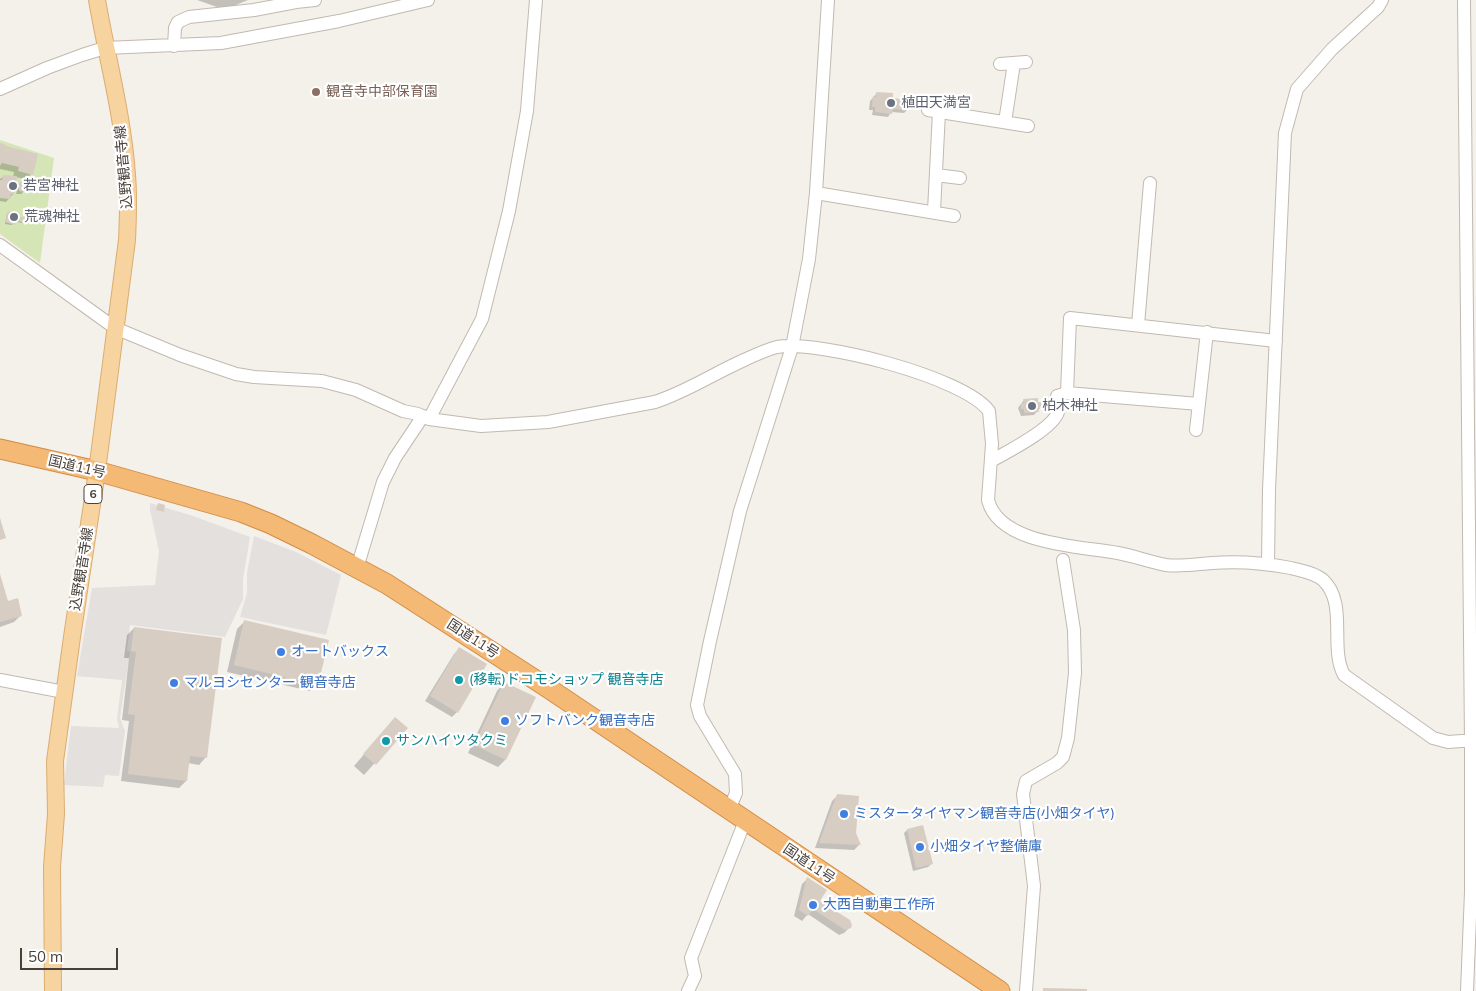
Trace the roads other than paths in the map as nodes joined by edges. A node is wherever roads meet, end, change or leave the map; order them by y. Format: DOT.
graph roads {
  1 [pos="97,0"];
  2 [pos="315,0"];
  3 [pos="428,0"];
  4 [pos="536,0"];
  5 [pos="828,0"];
  6 [pos="1382,0"];
  7 [pos="1464,0"];
  8 [pos="174,46"];
  9 [pos="105,48"];
  10 [pos="1000,64"];
  11 [pos="0,89"];
  12 [pos="1005,122"];
  13 [pos="1028,126"];
  14 [pos="936,175"];
  15 [pos="960,178"];
  16 [pos="1150,183"];
  17 [pos="816,193"];
  18 [pos="934,211"];
  19 [pos="954,216"];
  20 [pos="0,245"];
  21 [pos="1138,325"];
  22 [pos="115,328"];
  23 [pos="1207,332"];
  24 [pos="1276,341"];
  25 [pos="792,347"];
  26 [pos="1067,393"];
  27 [pos="1199,404"];
  28 [pos="426,417"];
  29 [pos="1196,430"];
  30 [pos="0,449"];
  31 [pos="991,462"];
  32 [pos="1472,468"];
  33 [pos="96,471"];
  34 [pos="1063,560"];
  35 [pos="1268,563"];
  36 [pos="357,568"];
  37 [pos="0,680"];
  38 [pos="64,692"];
  39 [pos="1473,740"];
  40 [pos="737,815"];
  41 [pos="53,991"];
  42 [pos="688,991"];
  43 [pos="1000,991"];
  44 [pos="1026,991"];
  45 [pos="1468,991"];
  1 -- 9 [label="main road, 込野観音寺線 / 6"];
  2 -- 8 [label="street"];
  3 -- 8 [label="street"];
  4 -- 28 [label="street"];
  5 -- 17 [label="street"];
  6 -- 24 [label="street"];
  7 -- 32 [label="street"];
  8 -- 9 [label="street"];
  9 -- 11 [label="street"];
  9 -- 22 [label="main road, 込野観音寺線 / 6"];
  10 -- 12 [label="street"];
  12 -- 13 [label="street"];
  12 -- 14 [label="street"];
  14 -- 15 [label="street"];
  14 -- 18 [label="street"];
  16 -- 21 [label="street"];
  17 -- 18 [label="street"];
  17 -- 25 [label="street"];
  18 -- 19 [label="street"];
  20 -- 22 [label="street"];
  21 -- 23 [label="street"];
  21 -- 26 [label="street"];
  22 -- 28 [label="street"];
  22 -- 33 [label="main road, 込野観音寺線 / 6"];
  23 -- 24 [label="street"];
  23 -- 27 [label="street"];
  24 -- 35 [label="street"];
  25 -- 28 [label="street"];
  25 -- 31 [label="street"];
  25 -- 40 [label="street"];
  26 -- 27 [label="street"];
  26 -- 31 [label="street"];
  27 -- 29 [label="street"];
  28 -- 36 [label="street"];
  30 -- 33 [label="highway, 国道11号"];
  31 -- 35 [label="street"];
  32 -- 39 [label="street"];
  33 -- 36 [label="highway, 国道11号"];
  33 -- 38 [label="main road, 込野観音寺線 / 6"];
  34 -- 44 [label="street"];
  35 -- 39 [label="street"];
  36 -- 40 [label="highway, 国道11号"];
  37 -- 38 [label="street"];
  38 -- 41 [label="main road, 込野観音寺線 / 6"];
  39 -- 45 [label="street"];
  40 -- 42 [label="street"];
  40 -- 43 [label="highway, 国道11号"];
}
